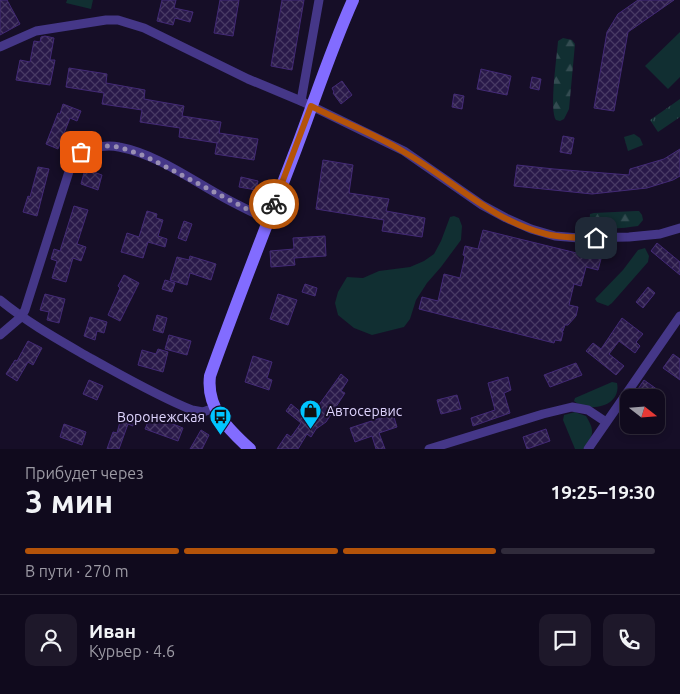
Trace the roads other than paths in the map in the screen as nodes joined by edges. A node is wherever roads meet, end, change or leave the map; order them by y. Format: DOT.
graph roads {
  1 [pos="319,0"];
  2 [pos="353,0"];
  3 [pos="0,47"];
  4 [pos="306,103"];
  5 [pos="268,220"];
  6 [pos="680,228"];
  7 [pos="0,300"];
  8 [pos="680,316"];
  9 [pos="21,317"];
  10 [pos="0,335"];
  11 [pos="214,408"];
  12 [pos="606,422"];
  13 [pos="250,449"];
  14 [pos="429,449"];
  15 [pos="588,449"];
  1 -- 4 [label="street"];
  2 -- 4 [label="main road"];
  3 -- 4 [label="street"];
  4 -- 5 [label="main road"];
  4 -- 6 [label="street"];
  5 -- 9 [label="street"];
  5 -- 11 [label="main road"];
  7 -- 9 [label="street"];
  8 -- 12 [label="street"];
  9 -- 10 [label="street"];
  9 -- 11 [label="street"];
  11 -- 13 [label="main road"];
  12 -- 14 [label="street"];
  12 -- 15 [label="street"];
}
